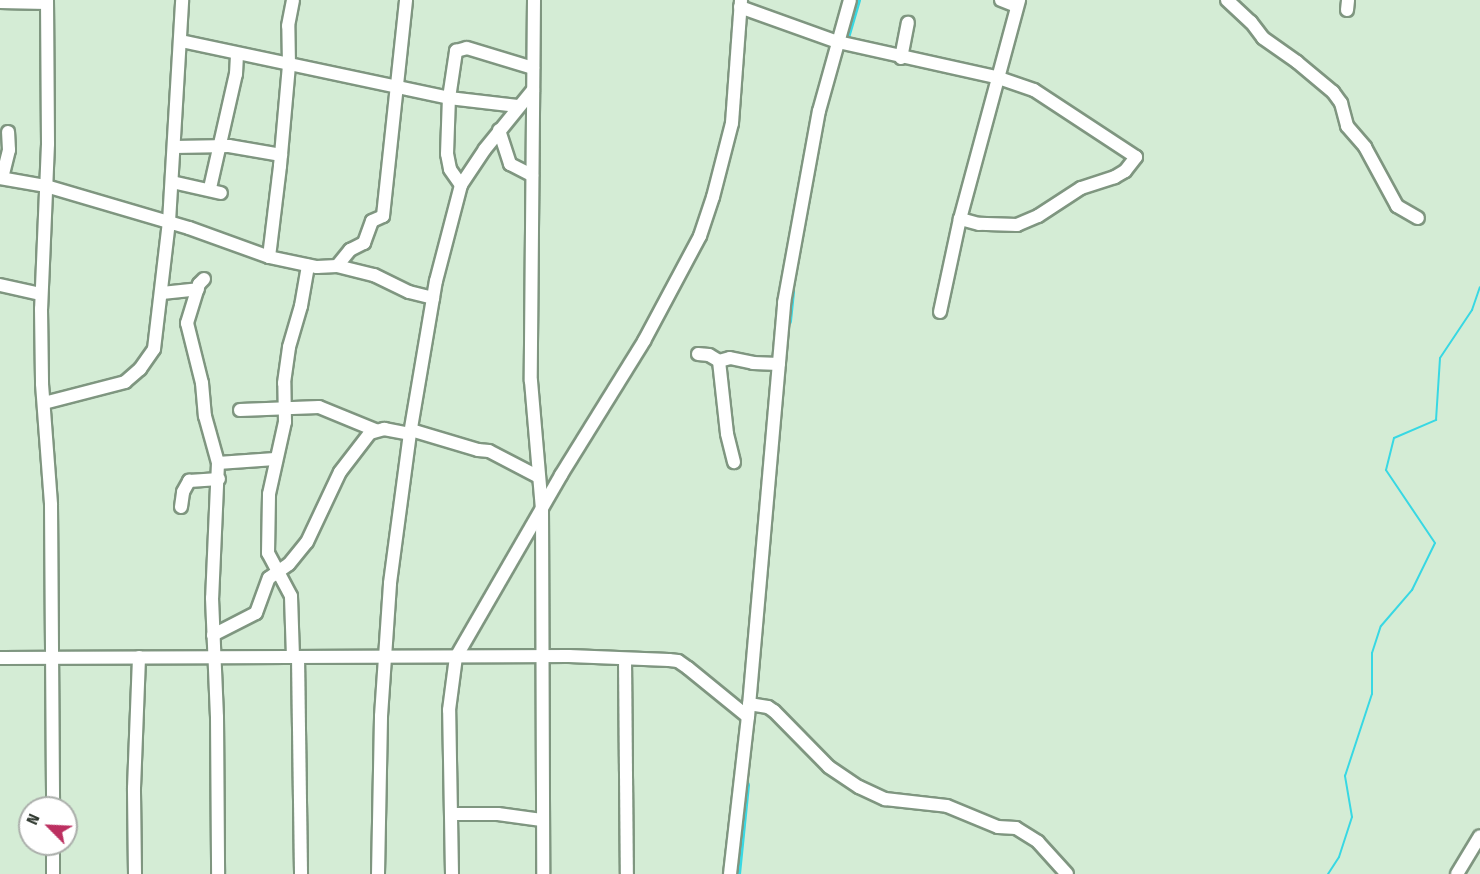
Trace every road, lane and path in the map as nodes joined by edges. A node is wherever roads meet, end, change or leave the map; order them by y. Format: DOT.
graph roads {
  1 [pos="182,0"];
  2 [pos="293,0"];
  3 [pos="406,0"];
  4 [pos="534,0"];
  5 [pos="850,0"];
  6 [pos="1001,0"];
  7 [pos="1227,0"];
  8 [pos="0,2"];
  9 [pos="47,2"];
  10 [pos="1018,3"];
  11 [pos="738,6"];
  12 [pos="908,23"];
  13 [pos="181,41"];
  14 [pos="838,42"];
  15 [pos="237,54"];
  16 [pos="901,58"];
  17 [pos="290,64"];
  18 [pos="533,68"];
  19 [pos="996,77"];
  20 [pos="396,87"];
  21 [pos="533,90"];
  22 [pos="449,98"];
  23 [pos="518,106"];
  24 [pos="499,130"];
  25 [pos="8,132"];
  26 [pos="174,147"];
  27 [pos="219,147"];
  28 [pos="281,155"];
  29 [pos="532,175"];
  30 [pos="1,178"];
  31 [pos="172,182"];
  32 [pos="460,185"];
  33 [pos="46,186"];
  34 [pos="1418,218"];
  35 [pos="960,219"];
  36 [pos="169,222"];
  37 [pos="269,257"];
  38 [pos="309,266"];
  39 [pos="337,266"];
  40 [pos="0,285"];
  41 [pos="162,293"];
  42 [pos="41,294"];
  43 [pos="433,298"];
  44 [pos="940,312"];
  45 [pos="698,354"];
  46 [pos="720,361"];
  47 [pos="779,364"];
  48 [pos="44,403"];
  49 [pos="285,408"];
  50 [pos="240,410"];
  51 [pos="375,429"];
  52 [pos="410,432"];
  53 [pos="275,459"];
  54 [pos="734,462"];
  55 [pos="218,463"];
  56 [pos="539,477"];
  57 [pos="219,479"];
  58 [pos="182,507"];
  59 [pos="542,509"];
  60 [pos="277,571"];
  61 [pos="213,635"];
  62 [pos="213,656"];
  63 [pos="53,657"];
  64 [pos="139,657"];
  65 [pos="296,657"];
  66 [pos="456,657"];
  67 [pos="542,657"];
  68 [pos="0,658"];
  69 [pos="383,659"];
  70 [pos="625,659"];
  71 [pos="749,704"];
  72 [pos="748,717"];
  73 [pos="53,796"];
  74 [pos="451,814"];
  75 [pos="542,820"];
  76 [pos="1480,836"];
  77 [pos="53,856"];
  78 [pos="53,874"];
  79 [pos="135,874"];
  80 [pos="218,874"];
  81 [pos="301,874"];
  82 [pos="378,874"];
  83 [pos="452,874"];
  84 [pos="543,874"];
  85 [pos="627,874"];
  86 [pos="730,874"];
  87 [pos="1067,874"];
  88 [pos="1457,874"];
  1 -- 13 [label="street"];
  2 -- 17 [label="street"];
  3 -- 20 [label="street"];
  4 -- 18 [label="street"];
  5 -- 14 [label="street"];
  6 -- 10 [label="street"];
  7 -- 34 [label="street"];
  8 -- 9 [label="street"];
  9 -- 33 [label="street"];
  10 -- 19 [label="street"];
  11 -- 14 [label="street"];
  11 -- 59 [label="street"];
  12 -- 16 [label="street"];
  13 -- 15 [label="street"];
  13 -- 26 [label="street"];
  14 -- 16 [label="street"];
  14 -- 47 [label="street"];
  15 -- 17 [label="street"];
  15 -- 27 [label="street"];
  16 -- 19 [label="street"];
  17 -- 20 [label="street"];
  17 -- 28 [label="street"];
  18 -- 21 [label="street"];
  18 -- 22 [label="street"];
  19 -- 35 [label="street"];
  19 -- 35 [label="street"];
  20 -- 22 [label="street"];
  20 -- 39 [label="street"];
  21 -- 23 [label="street"];
  21 -- 29 [label="street"];
  22 -- 23 [label="street"];
  22 -- 32 [label="street"];
  23 -- 24 [label="street"];
  24 -- 29 [label="street"];
  24 -- 32 [label="street"];
  25 -- 30 [label="street"];
  26 -- 27 [label="street"];
  26 -- 31 [label="street"];
  27 -- 28 [label="street"];
  27 -- 31 [label="street"];
  28 -- 37 [label="street"];
  29 -- 56 [label="street"];
  30 -- 33 [label="street"];
  31 -- 36 [label="street"];
  32 -- 43 [label="street"];
  33 -- 36 [label="street"];
  33 -- 42 [label="street"];
  35 -- 44 [label="street"];
  36 -- 37 [label="street"];
  36 -- 41 [label="street"];
  37 -- 38 [label="street"];
  38 -- 39 [label="street"];
  38 -- 49 [label="street"];
  39 -- 43 [label="street"];
  40 -- 42 [label="street"];
  41 -- 48 [label="street"];
  41 -- 55 [label="street"];
  42 -- 48 [label="street"];
  43 -- 52 [label="street"];
  45 -- 46 [label="street"];
  46 -- 47 [label="street"];
  46 -- 54 [label="street"];
  47 -- 71 [label="street"];
  48 -- 63 [label="street"];
  49 -- 50 [label="street"];
  49 -- 51 [label="street"];
  49 -- 53 [label="street"];
  51 -- 52 [label="street"];
  51 -- 60 [label="street"];
  52 -- 56 [label="street"];
  52 -- 69 [label="street"];
  53 -- 55 [label="street"];
  53 -- 60 [label="street"];
  55 -- 57 [label="street"];
  56 -- 59 [label="street"];
  57 -- 58 [label="street"];
  57 -- 61 [label="street"];
  59 -- 66 [label="street"];
  59 -- 67 [label="street"];
  60 -- 61 [label="street"];
  60 -- 65 [label="street"];
  61 -- 62 [label="street"];
  62 -- 64 [label="street"];
  62 -- 65 [label="street"];
  62 -- 80 [label="street"];
  63 -- 64 [label="street"];
  63 -- 68 [label="street"];
  63 -- 73 [label="street"];
  64 -- 79 [label="street"];
  65 -- 69 [label="street"];
  65 -- 81 [label="street"];
  66 -- 67 [label="street"];
  66 -- 69 [label="street"];
  66 -- 74 [label="street"];
  67 -- 70 [label="street"];
  67 -- 75 [label="street"];
  69 -- 82 [label="street"];
  70 -- 72 [label="street"];
  70 -- 85 [label="street"];
  71 -- 72 [label="street"];
  71 -- 87 [label="street"];
  72 -- 86 [label="street"];
  74 -- 75 [label="street"];
  74 -- 83 [label="street"];
  75 -- 84 [label="street"];
  76 -- 88 [label="street"];
  77 -- 78 [label="street"];
}
